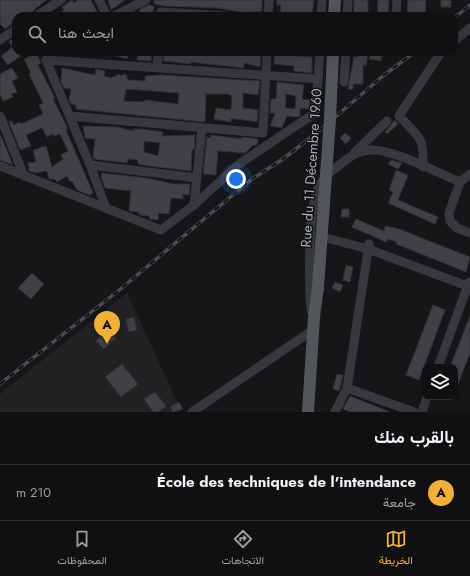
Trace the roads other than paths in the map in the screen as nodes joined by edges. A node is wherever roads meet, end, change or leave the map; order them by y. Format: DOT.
graph roads {
  1 [pos="61,0"];
  2 [pos="99,0"];
  3 [pos="269,0"];
  4 [pos="322,0"];
  5 [pos="335,0"];
  6 [pos="348,0"];
  7 [pos="396,0"];
  8 [pos="140,1"];
  9 [pos="42,12"];
  10 [pos="105,12"];
  11 [pos="121,12"];
  12 [pos="268,12"];
  13 [pos="321,12"];
  14 [pos="334,12"];
  15 [pos="347,12"];
  16 [pos="396,12"];
  17 [pos="470,28"];
  18 [pos="12,32"];
  19 [pos="458,38"];
  20 [pos="0,40"];
  21 [pos="158,56"];
  22 [pos="267,56"];
  23 [pos="320,56"];
  24 [pos="333,56"];
  25 [pos="346,56"];
  26 [pos="439,56"];
  27 [pos="157,68"];
  28 [pos="266,75"];
  29 [pos="318,79"];
  30 [pos="344,82"];
  31 [pos="0,116"];
  32 [pos="70,116"];
  33 [pos="387,121"];
  34 [pos="202,128"];
  35 [pos="354,153"];
  36 [pos="90,165"];
  37 [pos="0,166"];
  38 [pos="423,167"];
  39 [pos="330,173"];
  40 [pos="470,174"];
  41 [pos="24,176"];
  42 [pos="197,178"];
  43 [pos="460,182"];
  44 [pos="194,205"];
  45 [pos="106,208"];
  46 [pos="470,233"];
  47 [pos="326,234"];
  48 [pos="369,246"];
  49 [pos="469,284"];
  50 [pos="318,287"];
  51 [pos="320,317"];
  52 [pos="313,330"];
  53 [pos="439,364"];
  54 [pos="347,388"];
  55 [pos="426,400"];
  56 [pos="192,412"];
  57 [pos="308,412"];
  58 [pos="313,412"];
  59 [pos="335,412"];
  60 [pos="414,412"];
  61 [pos="422,412"];
  1 -- 9 [label="street"];
  2 -- 10 [label="street"];
  3 -- 12 [label="street"];
  4 -- 13 [label="street"];
  5 -- 14 [label="main road"];
  6 -- 15 [label="street"];
  7 -- 16 [label="street"];
  8 -- 11 [label="street"];
  17 -- 19 [label="street"];
  18 -- 20 [label="street"];
  21 -- 27 [label="street"];
  22 -- 28 [label="street"];
  23 -- 29 [label="street"];
  24 -- 50 [label="main road, Rue du 11 Décembre 1960, bridge"];
  25 -- 30 [label="street"];
  26 -- 38 [label="street"];
  27 -- 28 [label="street"];
  27 -- 32 [label="street"];
  28 -- 29 [label="street"];
  28 -- 34 [label="street"];
  29 -- 44 [label="street"];
  31 -- 41 [label="street"];
  32 -- 34 [label="street"];
  32 -- 36 [label="street"];
  33 -- 35 [label="street"];
  34 -- 42 [label="street"];
  35 -- 38 [label="street"];
  35 -- 39 [label="street"];
  36 -- 42 [label="street"];
  36 -- 45 [label="street"];
  37 -- 41 [label="street"];
  38 -- 43 [label="street"];
  39 -- 47 [label="street"];
  39 -- 52 [label="street"];
  40 -- 43 [label="street"];
  41 -- 45 [label="street"];
  42 -- 44 [label="street"];
  43 -- 46 [label="street"];
  44 -- 45 [label="street"];
  47 -- 48 [label="street"];
  47 -- 51 [label="street"];
  48 -- 49 [label="street"];
  48 -- 54 [label="street"];
  49 -- 53 [label="street"];
  50 -- 51 [label="main road, Rue du 11 Décembre 1960"];
  50 -- 52 [label="main road, Rue du 11 Décembre 1960"];
  51 -- 58 [label="main road, Rue du 11 Décembre 1960"];
  52 -- 56 [label="street"];
  52 -- 57 [label="main road, Rue du 11 Décembre 1960"];
  54 -- 59 [label="street"];
  54 -- 60 [label="street"];
  55 -- 61 [label="street"];
}
